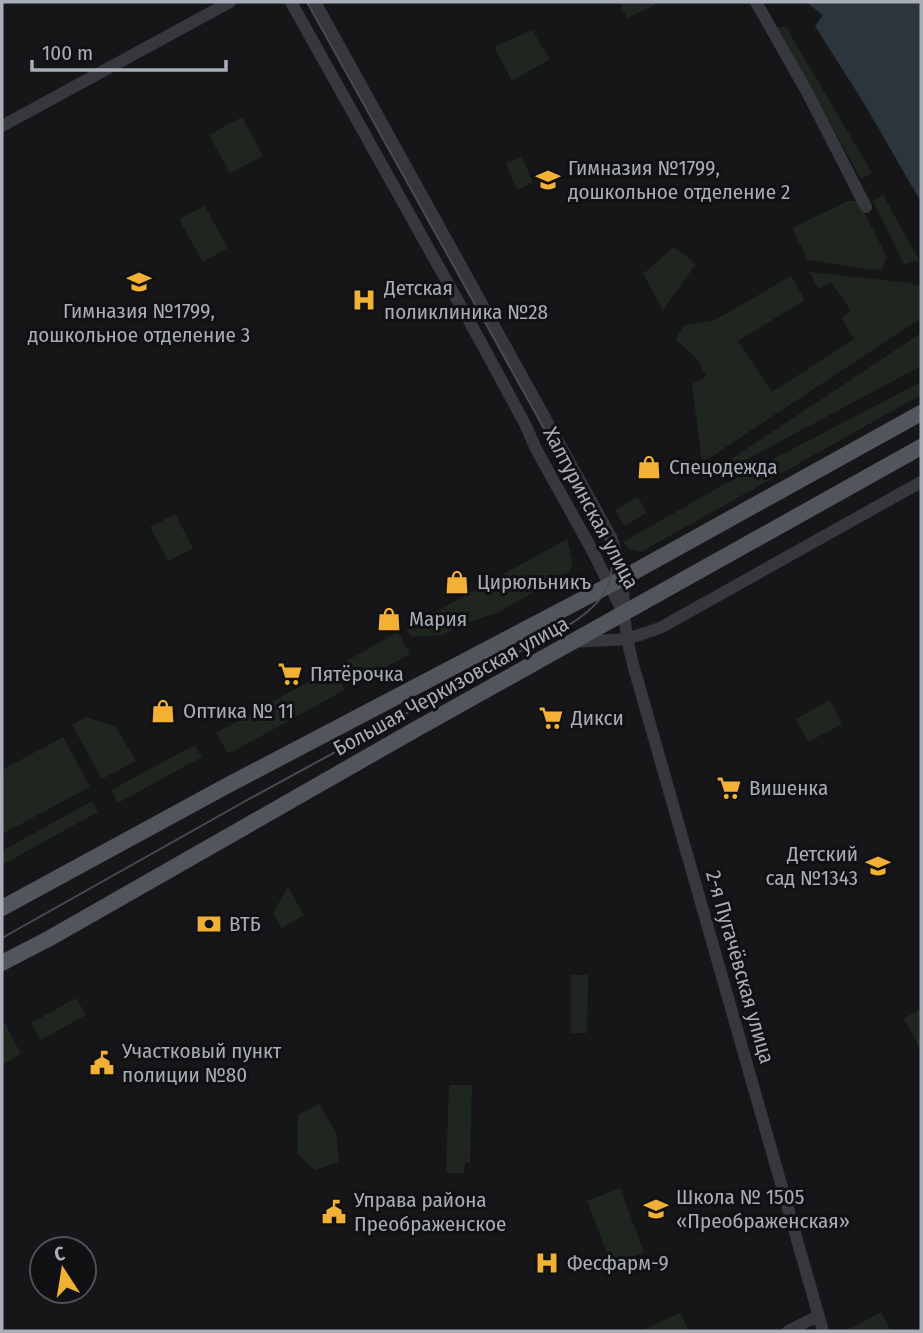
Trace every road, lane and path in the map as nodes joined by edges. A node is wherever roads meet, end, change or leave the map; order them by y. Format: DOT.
graph roads {
  1 [pos="230,2"];
  2 [pos="291,2"];
  3 [pos="315,2"];
  4 [pos="756,2"];
  5 [pos="2,126"];
  6 [pos="866,207"];
  7 [pos="921,413"];
  8 [pos="921,447"];
  9 [pos="921,482"];
  10 [pos="617,581"];
  11 [pos="624,613"];
  12 [pos="627,639"];
  13 [pos="571,642"];
  14 [pos="2,908"];
  15 [pos="2,963"];
  16 [pos="818,1315"];
  17 [pos="788,1331"];
  18 [pos="822,1331"];
  1 -- 5 [label="street"];
  2 -- 10 [label="street, Халтуринская улица"];
  3 -- 10 [label="street, Халтуринская улица"];
  4 -- 6 [label="street"];
  7 -- 10 [label="main road, Большая Черкизовская улица"];
  8 -- 11 [label="main road, Большая Черкизовская улица"];
  9 -- 12 [label="street"];
  10 -- 11 [label="street, Халтуринская улица"];
  10 -- 14 [label="main road, Большая Черкизовская улица"];
  11 -- 12 [label="street, 2-я Пугачёвская улица"];
  11 -- 13 [label="main road, Большая Черкизовская улица"];
  12 -- 13 [label="street"];
  12 -- 16 [label="street, 2-я Пугачёвская улица"];
  13 -- 15 [label="main road, Большая Черкизовская улица"];
  16 -- 17 [label="street"];
  16 -- 18 [label="street, 2-я Пугачёвская улица"];
}
